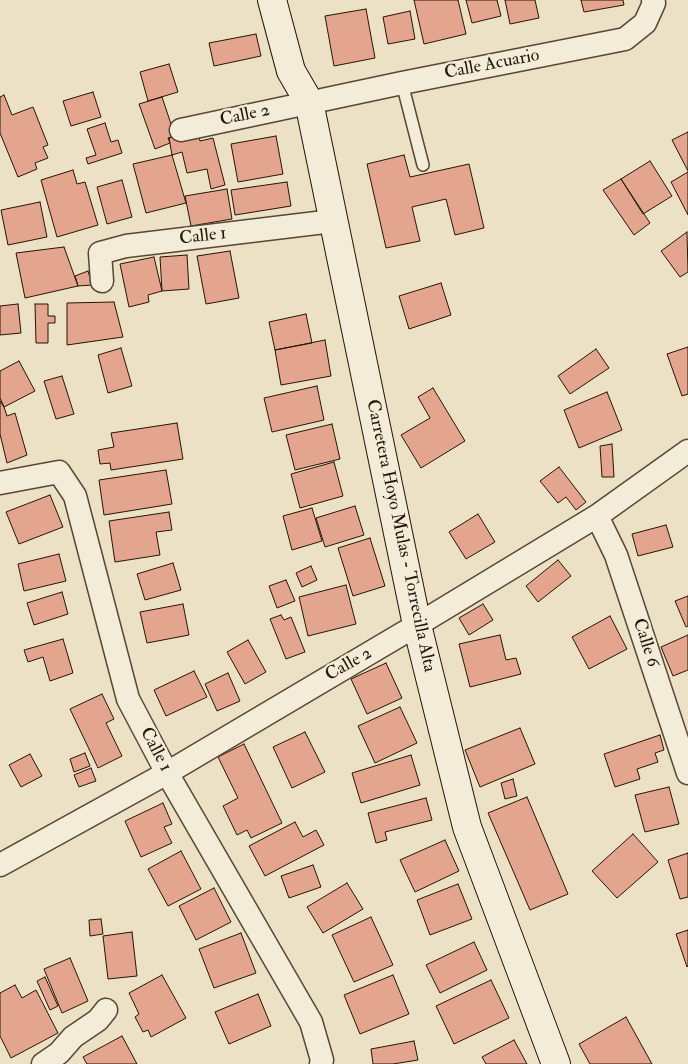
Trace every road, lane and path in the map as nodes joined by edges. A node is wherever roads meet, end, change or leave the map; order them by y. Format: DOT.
graph roads {
  1 [pos="272,0"];
  2 [pos="653,0"];
  3 [pos="402,83"];
  4 [pos="310,102"];
  5 [pos="181,130"];
  6 [pos="423,165"];
  7 [pos="334,221"];
  8 [pos="102,280"];
  9 [pos="688,451"];
  10 [pos="0,482"];
  11 [pos="597,516"];
  12 [pos="417,625"];
  13 [pos="167,773"];
  14 [pos="688,773"];
  15 [pos="0,865"];
  16 [pos="106,1010"];
  17 [pos="43,1064"];
  18 [pos="321,1064"];
  19 [pos="556,1064"];
  1 -- 4 [label="street, Carretera Hoyo Mulas - Torrecilla Alta"];
  2 -- 3 [label="street, Calle Acuario"];
  3 -- 4 [label="street, Calle Acuario"];
  3 -- 6 [label="lane"];
  4 -- 5 [label="street, Calle 2"];
  4 -- 7 [label="street, Carretera Hoyo Mulas - Torrecilla Alta"];
  7 -- 8 [label="street, Calle 1"];
  7 -- 12 [label="street, Carretera Hoyo Mulas - Torrecilla Alta"];
  9 -- 11 [label="street, Calle 2"];
  10 -- 13 [label="street, Calle 1"];
  11 -- 12 [label="street, Calle 2"];
  11 -- 14 [label="street, Calle 6"];
  12 -- 13 [label="street, Calle 2"];
  12 -- 19 [label="street, Carretera Hoyo Mulas - Torrecilla Alta"];
  13 -- 15 [label="street, Calle 2"];
  13 -- 18 [label="street, Calle 1"];
  16 -- 17 [label="street"];
}
